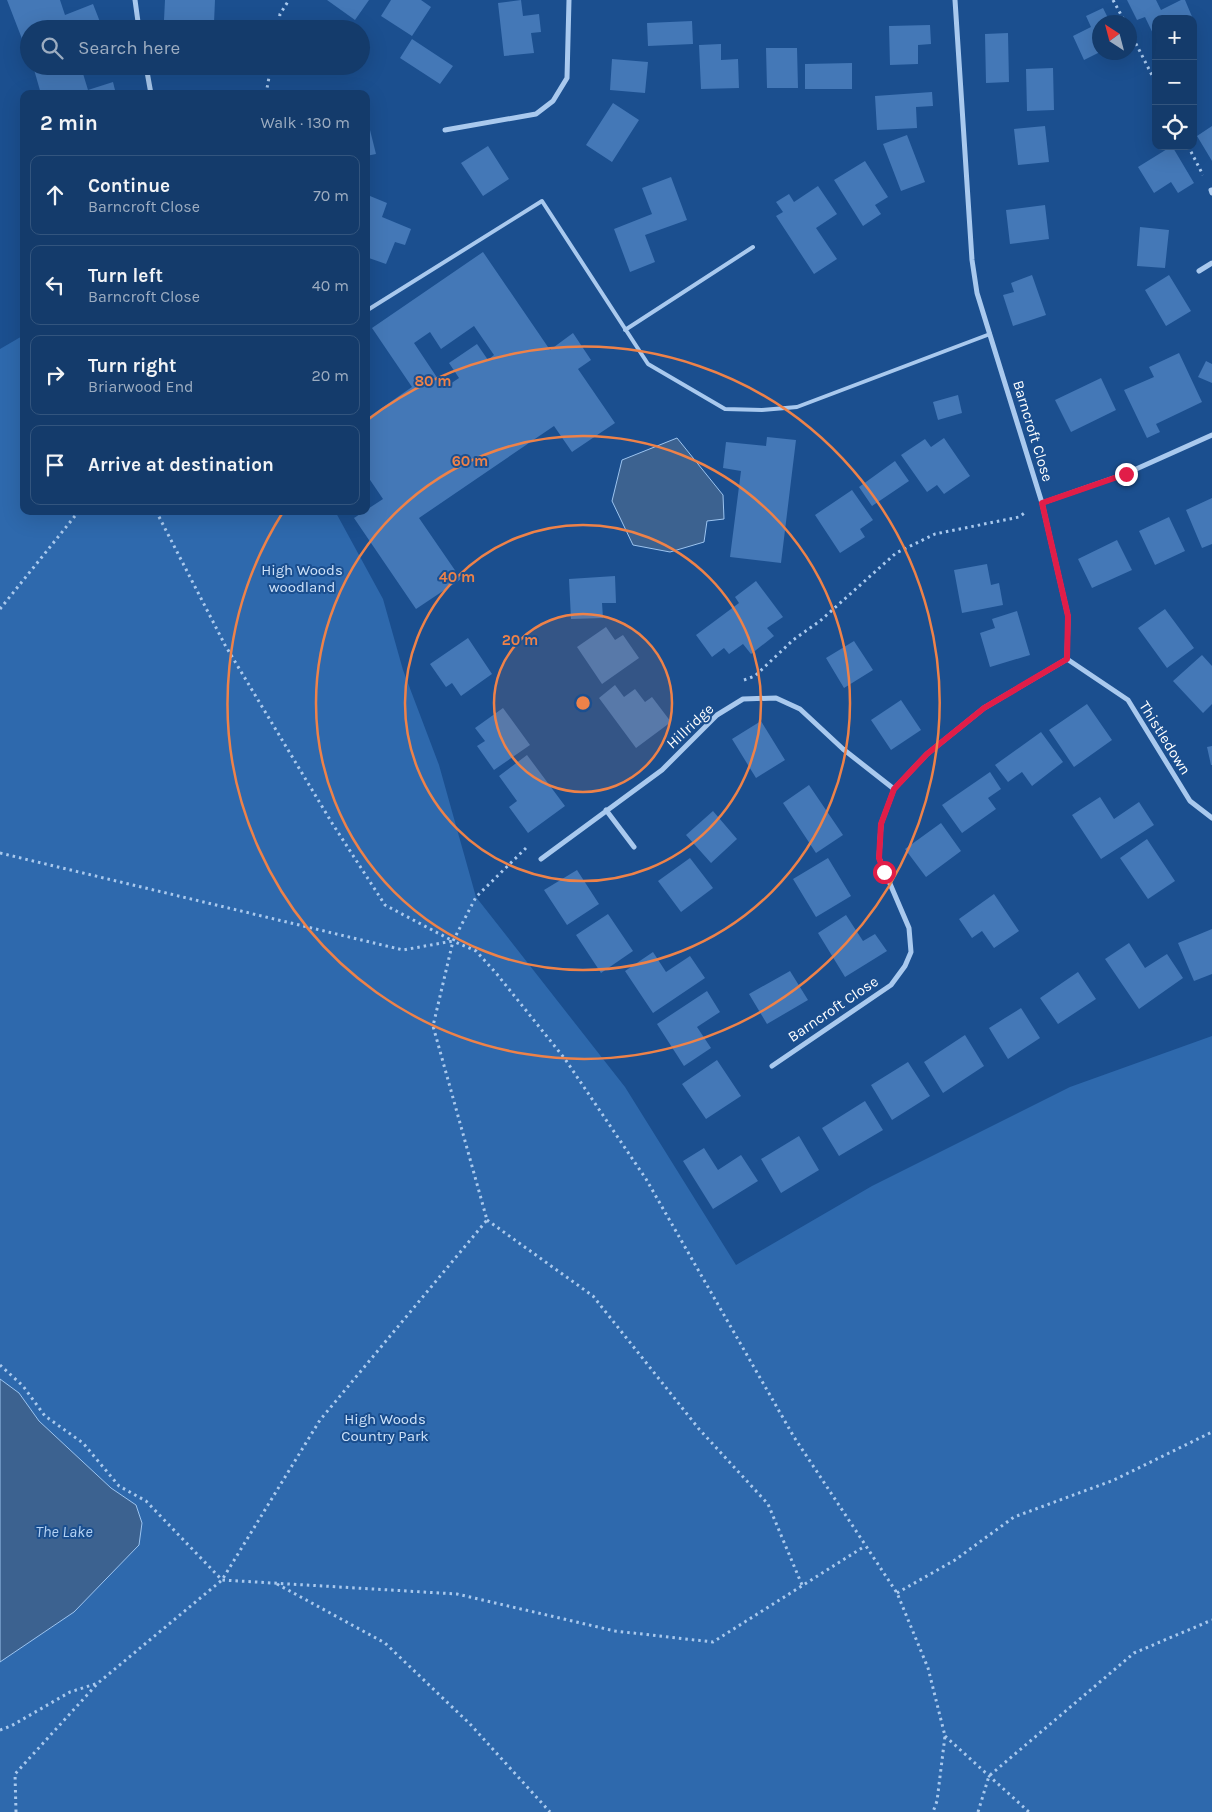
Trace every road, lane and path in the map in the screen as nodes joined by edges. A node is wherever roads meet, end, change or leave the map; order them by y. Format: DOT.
graph roads {
  1 [pos="135,0"];
  2 [pos="289,0"];
  3 [pos="569,0"];
  4 [pos="955,0"];
  5 [pos="1113,0"];
  6 [pos="1121,15"];
  7 [pos="138,20"];
  8 [pos="279,20"];
  9 [pos="1137,46"];
  10 [pos="148,75"];
  11 [pos="269,75"];
  12 [pos="1152,75"];
  13 [pos="150,90"];
  14 [pos="267,90"];
  15 [pos="445,130"];
  16 [pos="1190,150"];
  17 [pos="1211,192"];
  18 [pos="753,247"];
  19 [pos="1212,263"];
  20 [pos="1199,271"];
  21 [pos="370,309"];
  22 [pos="625,330"];
  23 [pos="990,334"];
  24 [pos="1212,435"];
  25 [pos="1042,503"];
  26 [pos="76,515"];
  27 [pos="158,515"];
  28 [pos="0,609"];
  29 [pos="1067,659"];
  30 [pos="737,683"];
  31 [pos="894,789"];
  32 [pos="606,810"];
  33 [pos="1212,818"];
  34 [pos="634,847"];
  35 [pos="0,853"];
  36 [pos="541,859"];
  37 [pos="476,897"];
  38 [pos="453,941"];
  39 [pos="772,1066"];
  40 [pos="487,1220"];
  41 [pos="0,1365"];
  42 [pos="1212,1432"];
  43 [pos="865,1546"];
  44 [pos="222,1580"];
  45 [pos="276,1583"];
  46 [pos="802,1586"];
  47 [pos="897,1593"];
  48 [pos="1212,1620"];
  49 [pos="98,1683"];
  50 [pos="0,1730"];
  51 [pos="945,1736"];
  52 [pos="989,1776"];
  53 [pos="16,1812"];
  54 [pos="550,1812"];
  55 [pos="934,1812"];
  56 [pos="978,1812"];
  57 [pos="1029,1812"];
  1 -- 7 [label="street"];
  2 -- 8 [label="path"];
  3 -- 15 [label="street"];
  4 -- 23 [label="street, Barncroft Close"];
  5 -- 6 [label="path"];
  9 -- 12 [label="path"];
  10 -- 13 [label="street"];
  11 -- 14 [label="path"];
  16 -- 17 [label="path"];
  18 -- 22 [label="lane"];
  19 -- 20 [label="street"];
  21 -- 22 [label="lane"];
  22 -- 23 [label="lane"];
  23 -- 25 [label="street, Barncroft Close"];
  24 -- 25 [label="street"];
  25 -- 29 [label="street, Barncroft Close"];
  25 -- 30 [label="path"];
  26 -- 28 [label="path"];
  27 -- 38 [label="path"];
  29 -- 31 [label="street, Barncroft Close"];
  29 -- 33 [label="street, Thistledown"];
  31 -- 32 [label="street, Hillridge"];
  31 -- 39 [label="street, Barncroft Close"];
  32 -- 34 [label="street"];
  32 -- 36 [label="street, Hillridge"];
  35 -- 38 [label="path"];
  37 -- 38 [label="path"];
  38 -- 40 [label="path"];
  38 -- 43 [label="path"];
  40 -- 44 [label="path"];
  40 -- 46 [label="path"];
  41 -- 44 [label="path"];
  42 -- 47 [label="path"];
  43 -- 46 [label="path"];
  43 -- 47 [label="path"];
  44 -- 45 [label="path"];
  44 -- 49 [label="path"];
  45 -- 46 [label="path"];
  45 -- 54 [label="path"];
  47 -- 51 [label="path"];
  48 -- 52 [label="path"];
  49 -- 50 [label="path"];
  49 -- 53 [label="path"];
  51 -- 52 [label="path"];
  51 -- 55 [label="path"];
  52 -- 56 [label="path"];
  52 -- 57 [label="path"];
}
